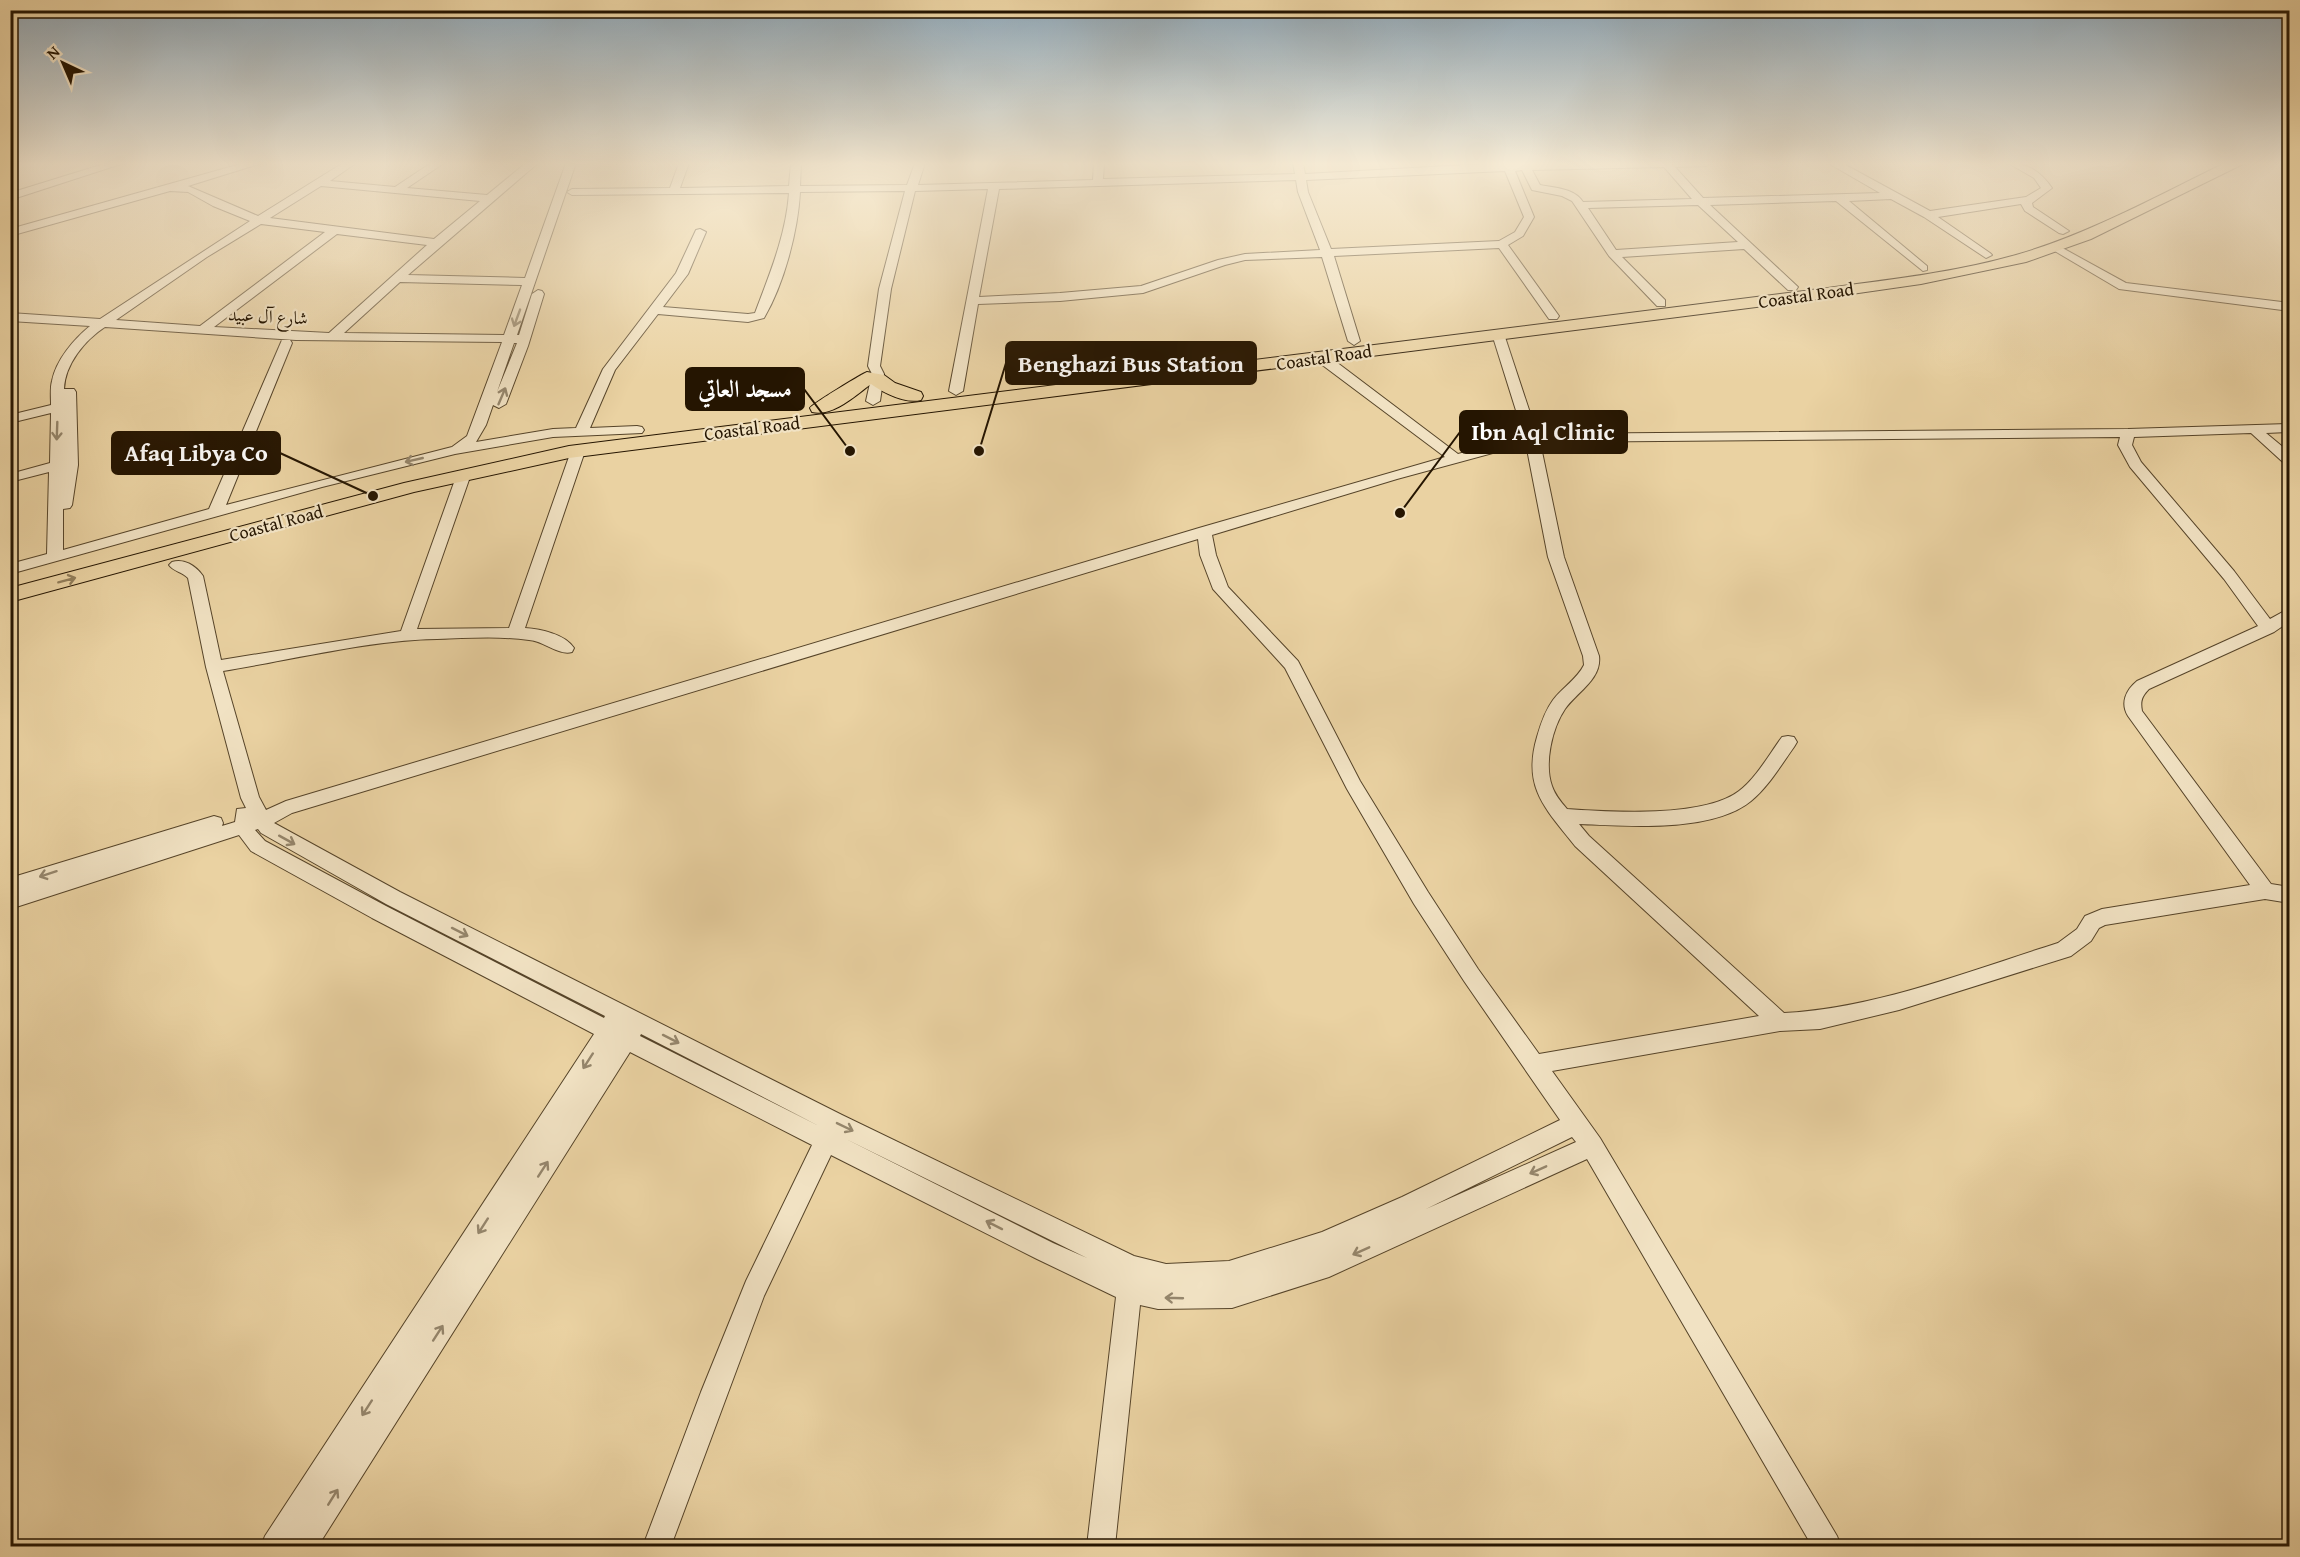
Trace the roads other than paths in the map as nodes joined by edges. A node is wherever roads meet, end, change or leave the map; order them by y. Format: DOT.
graph roads {
  1 [pos="235,236"];
  2 [pos="327,236"];
  3 [pos="379,236"];
  4 [pos="445,236"];
  5 [pos="546,236"];
  6 [pos="558,236"];
  7 [pos="698,236"];
  8 [pos="788,236"];
  9 [pos="898,236"];
  10 [pos="984,236"];
  11 [pos="1320,236"];
  12 [pos="1516,236"];
  13 [pos="1601,236"];
  14 [pos="1739,236"];
  15 [pos="1884,236"];
  16 [pos="1959,236"];
  17 [pos="2057,236"];
  18 [pos="2067,236"];
  19 [pos="2068,236"];
  20 [pos="2060,239"];
  21 [pos="436,243"];
  22 [pos="1502,244"];
  23 [pos="1749,245"];
  24 [pos="1327,253"];
  25 [pos="1613,254"];
  26 [pos="1986,255"];
  27 [pos="1923,268"];
  28 [pos="398,278"];
  29 [pos="530,282"];
  30 [pos="1792,287"];
  31 [pos="971,301"];
  32 [pos="1661,303"];
  33 [pos="2289,307"];
  34 [pos="655,310"];
  35 [pos="1553,316"];
  36 [pos="10,317"];
  37 [pos="10,324"];
  38 [pos="102,325"];
  39 [pos="202,330"];
  40 [pos="1498,334"];
  41 [pos="332,337"];
  42 [pos="1354,341"];
  43 [pos="285,343"];
  44 [pos="508,343"];
  45 [pos="523,343"];
  46 [pos="1322,358"];
  47 [pos="873,374"];
  48 [pos="956,391"];
  49 [pos="914,396"];
  50 [pos="868,402"];
  51 [pos="58,407"];
  52 [pos="819,408"];
  53 [pos="10,419"];
  54 [pos="2289,428"];
  55 [pos="582,430"];
  56 [pos="637,430"];
  57 [pos="2255,430"];
  58 [pos="2128,433"];
  59 [pos="1532,438"];
  60 [pos="511,439"];
  61 [pos="455,450"];
  62 [pos="578,451"];
  63 [pos="1456,459"];
  64 [pos="2289,461"];
  65 [pos="56,466"];
  66 [pos="464,474"];
  67 [pos="10,477"];
  68 [pos="411,487"];
  69 [pos="215,513"];
  70 [pos="1204,531"];
  71 [pos="59,556"];
  72 [pos="177,565"];
  73 [pos="10,569"];
  74 [pos="10,581"];
  75 [pos="10,595"];
  76 [pos="10,613"];
  77 [pos="2289,613"];
  78 [pos="2268,628"];
  79 [pos="515,633"];
  80 [pos="407,636"];
  81 [pos="566,648"];
  82 [pos="214,667"];
  83 [pos="1788,742"];
  84 [pos="251,814"];
  85 [pos="1560,816"];
  86 [pos="10,886"];
  87 [pos="2265,891"];
  88 [pos="2289,895"];
  89 [pos="10,901"];
  90 [pos="1780,1022"];
  91 [pos="623,1026"];
  92 [pos="1536,1064"];
  93 [pos="1577,1123"];
  94 [pos="826,1141"];
  95 [pos="1592,1146"];
  96 [pos="1130,1279"];
  97 [pos="394,1384"];
  98 [pos="275,1546"];
  99 [pos="302,1546"];
  100 [pos="657,1546"];
  101 [pos="1101,1546"];
  102 [pos="1827,1546"];
  1 -- 38 [label="street"];
  2 -- 39 [label="street"];
  3 -- 21 [label="street"];
  4 -- 21 [label="street"];
  5 -- 29 [label="street"];
  6 -- 45 [label="street"];
  7 -- 34 [label="street"];
  8 -- 34 [label="street"];
  9 -- 47 [label="street"];
  10 -- 31 [label="street"];
  11 -- 24 [label="street"];
  12 -- 22 [label="street"];
  13 -- 25 [label="street"];
  14 -- 23 [label="street"];
  15 -- 27 [label="street"];
  16 -- 26 [label="street"];
  17 -- 20 [label="street"];
  18 -- 20 [label="highway, Coastal Road"];
  19 -- 20 [label="highway, Coastal Road"];
  20 -- 26 [label="highway, Coastal Road"];
  20 -- 33 [label="street"];
  20 -- 40 [label="highway, Coastal Road"];
  21 -- 28 [label="street"];
  22 -- 24 [label="street"];
  22 -- 35 [label="street"];
  23 -- 25 [label="street"];
  23 -- 30 [label="street"];
  24 -- 31 [label="street"];
  24 -- 42 [label="street"];
  25 -- 32 [label="street"];
  26 -- 27 [label="highway, Coastal Road"];
  27 -- 30 [label="highway, Coastal Road"];
  28 -- 29 [label="street"];
  28 -- 41 [label="street"];
  29 -- 44 [label="street, one-way"];
  30 -- 32 [label="highway, Coastal Road"];
  31 -- 48 [label="street"];
  32 -- 35 [label="highway, Coastal Road"];
  34 -- 55 [label="street"];
  35 -- 42 [label="highway, Coastal Road"];
  36 -- 38 [label="street, شارع آل عبيد"];
  37 -- 38 [label="street, شارع آل عبيد"];
  38 -- 39 [label="street, شارع آل عبيد"];
  38 -- 43 [label="street, شارع آل عبيد"];
  38 -- 51 [label="street"];
  38 -- 71 [label="street"];
  39 -- 41 [label="street, شارع آل عبيد"];
  40 -- 46 [label="highway, Coastal Road"];
  40 -- 59 [label="street"];
  41 -- 44 [label="street, شارع آل عبيد"];
  42 -- 48 [label="highway, Coastal Road"];
  43 -- 44 [label="street, شارع آل عبيد"];
  43 -- 69 [label="street"];
  44 -- 45 [label="street, شارع آل عبيد"];
  44 -- 61 [label="street"];
  60 -- 45 [label="street, one-way"];
  46 -- 62 [label="highway, Coastal Road"];
  46 -- 63 [label="street"];
  47 -- 49 [label="highway"];
  47 -- 50 [label="street"];
  47 -- 52 [label="highway"];
  48 -- 49 [label="highway, Coastal Road"];
  49 -- 50 [label="highway, Coastal Road"];
  50 -- 52 [label="highway, Coastal Road"];
  51 -- 53 [label="street"];
  51 -- 65 [label="street, one-way"];
  52 -- 56 [label="highway, Coastal Road"];
  54 -- 57 [label="street"];
  55 -- 56 [label="street"];
  55 -- 60 [label="street"];
  56 -- 74 [label="highway, Coastal Road"];
  57 -- 58 [label="street"];
  57 -- 64 [label="street"];
  58 -- 59 [label="street"];
  58 -- 78 [label="street"];
  59 -- 63 [label="street"];
  59 -- 85 [label="street"];
  60 -- 61 [label="street"];
  61 -- 69 [label="street, one-way"];
  62 -- 66 [label="highway, Coastal Road"];
  62 -- 79 [label="street"];
  63 -- 70 [label="street"];
  65 -- 67 [label="street"];
  65 -- 71 [label="street"];
  66 -- 68 [label="highway, Coastal Road"];
  66 -- 80 [label="street"];
  68 -- 72 [label="highway"];
  75 -- 68 [label="highway, Coastal Road, one-way"];
  69 -- 71 [label="street"];
  70 -- 84 [label="street"];
  70 -- 92 [label="street"];
  71 -- 73 [label="street"];
  72 -- 76 [label="highway"];
  72 -- 82 [label="street"];
  77 -- 78 [label="street"];
  78 -- 87 [label="street"];
  79 -- 80 [label="street"];
  79 -- 81 [label="street"];
  80 -- 82 [label="street"];
  82 -- 84 [label="street"];
  83 -- 85 [label="street"];
  84 -- 86 [label="street, one-way"];
  84 -- 89 [label="street"];
  84 -- 91 [label="street"];
  85 -- 90 [label="street"];
  87 -- 88 [label="street"];
  87 -- 90 [label="street"];
  90 -- 92 [label="street"];
  91 -- 94 [label="street"];
  91 -- 96 [label="street, one-way"];
  91 -- 97 [label="street"];
  92 -- 93 [label="street"];
  93 -- 95 [label="street"];
  93 -- 96 [label="street"];
  96 -- 94 [label="street, one-way"];
  94 -- 100 [label="street"];
  95 -- 96 [label="street, one-way"];
  95 -- 102 [label="street"];
  96 -- 101 [label="street"];
  97 -- 98 [label="street, one-way"];
  99 -- 97 [label="street, one-way"];
}
